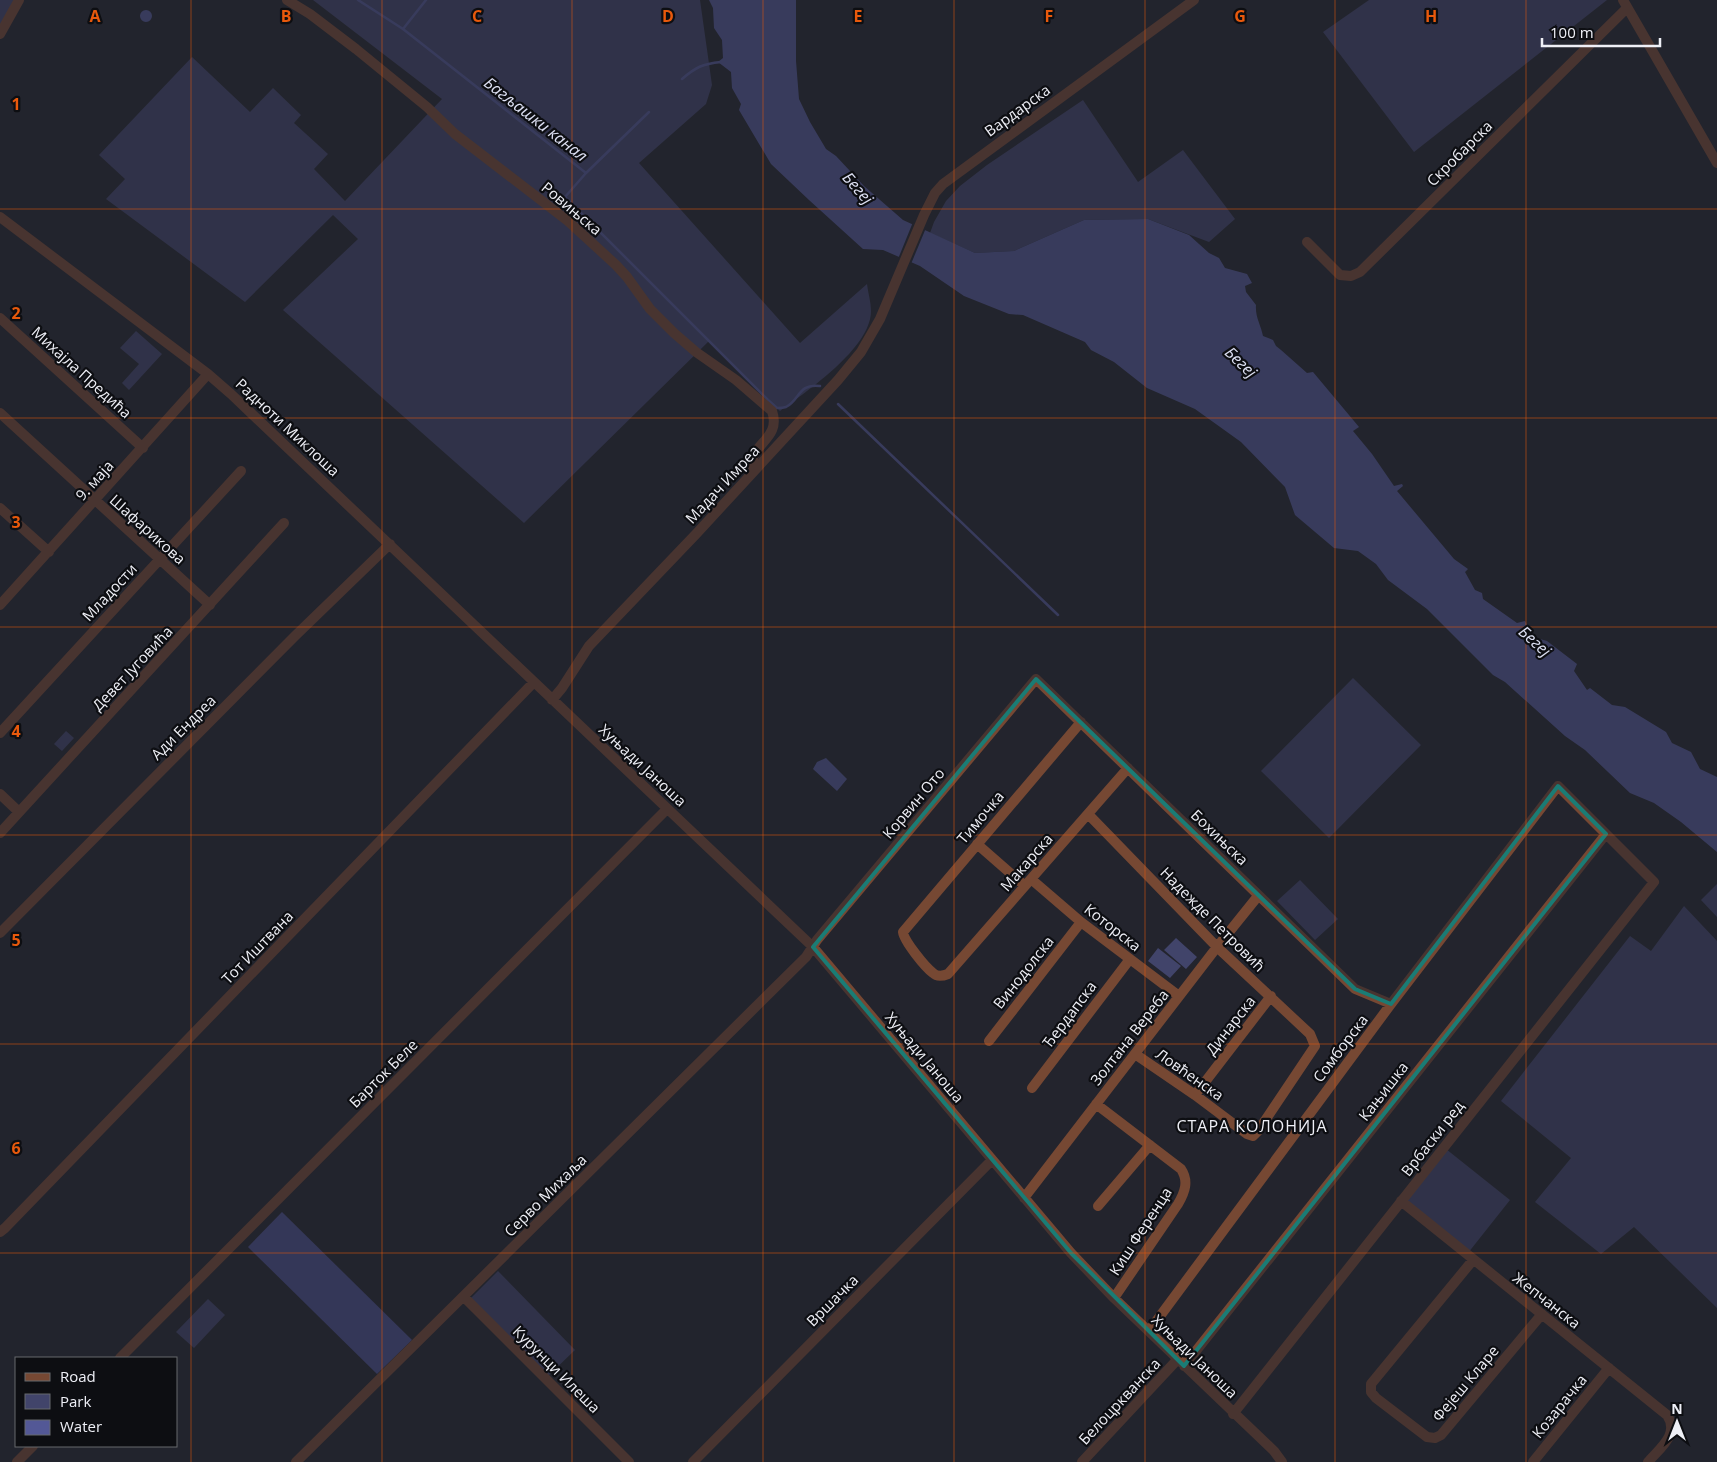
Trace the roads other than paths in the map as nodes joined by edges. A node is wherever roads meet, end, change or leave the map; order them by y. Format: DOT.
graph roads {
  1 [pos="18,0"];
  2 [pos="287,0"];
  3 [pos="1194,0"];
  4 [pos="1625,4"];
  5 [pos="0,34"];
  6 [pos="1717,163"];
  7 [pos="0,217"];
  8 [pos="1307,242"];
  9 [pos="897,278"];
  10 [pos="0,318"];
  11 [pos="208,374"];
  12 [pos="0,414"];
  13 [pos="143,448"];
  14 [pos="756,469"];
  15 [pos="241,471"];
  16 [pos="95,501"];
  17 [pos="0,508"];
  18 [pos="284,523"];
  19 [pos="390,544"];
  20 [pos="49,552"];
  21 [pos="160,559"];
  22 [pos="0,606"];
  23 [pos="210,606"];
  24 [pos="1036,678"];
  25 [pos="534,682"];
  26 [pos="552,700"];
  27 [pos="1081,722"];
  28 [pos="0,732"];
  29 [pos="1128,768"];
  30 [pos="0,794"];
  31 [pos="667,808"];
  32 [pos="20,812"];
  33 [pos="1088,814"];
  34 [pos="0,833"];
  35 [pos="1606,834"];
  36 [pos="977,844"];
  37 [pos="1028,882"];
  38 [pos="1258,896"];
  39 [pos="1081,922"];
  40 [pos="0,933"];
  41 [pos="813,947"];
  42 [pos="1217,947"];
  43 [pos="1130,960"];
  44 [pos="945,975"];
  45 [pos="1179,996"];
  46 [pos="1271,996"];
  47 [pos="1391,1004"];
  48 [pos="989,1041"];
  49 [pos="1135,1054"];
  50 [pos="1032,1088"];
  51 [pos="1195,1095"];
  52 [pos="1096,1104"];
  53 [pos="1253,1136"];
  54 [pos="1150,1145"];
  55 [pos="992,1160"];
  56 [pos="1024,1198"];
  57 [pos="1401,1201"];
  58 [pos="1098,1206"];
  59 [pos="0,1232"];
  60 [pos="1473,1260"];
  61 [pos="464,1297"];
  62 [pos="1114,1298"];
  63 [pos="1542,1314"];
  64 [pos="1149,1331"];
  65 [pos="121,1357"];
  66 [pos="1181,1363"];
  67 [pos="1610,1368"];
  68 [pos="1233,1414"];
  69 [pos="32,1447"];
  70 [pos="17,1462"];
  71 [pos="296,1462"];
  72 [pos="629,1462"];
  73 [pos="693,1462"];
  74 [pos="1082,1462"];
  75 [pos="1282,1462"];
  76 [pos="1533,1462"];
  77 [pos="1648,1462"];
  1 -- 5 [label="street"];
  2 -- 14 [label="street, Ровињска"];
  3 -- 9 [label="street, Вардарска"];
  4 -- 6 [label="street"];
  4 -- 8 [label="street, Скробарска"];
  7 -- 11 [label="street, Радноти Миклоша"];
  9 -- 14 [label="street, Мадач Имреа"];
  10 -- 13 [label="street, Михајла Предића"];
  11 -- 13 [label="street, 9. маја"];
  11 -- 19 [label="street, Радноти Миклоша"];
  12 -- 16 [label="street, Шафарикова"];
  13 -- 16 [label="street, 9. маја"];
  14 -- 26 [label="street, Мадач Имреа"];
  15 -- 21 [label="street, Младости"];
  16 -- 20 [label="street, 9. маја"];
  16 -- 21 [label="street, Шафарикова"];
  17 -- 20 [label="street"];
  18 -- 23 [label="street, Девет Југовића"];
  19 -- 25 [label="street, Радноти Миклоша"];
  19 -- 40 [label="street, Ади Ендреа"];
  20 -- 22 [label="street, 9. маја"];
  21 -- 23 [label="street, Шафарикова"];
  21 -- 28 [label="street, Младости"];
  23 -- 32 [label="street, Девет Југовића"];
  24 -- 27 [label="street, Бохињска"];
  24 -- 41 [label="street, Корвин Ото"];
  25 -- 26 [label="street, Хуњади Јаноша"];
  25 -- 59 [label="street, Тот Иштвана"];
  26 -- 31 [label="street, Хуњади Јаноша"];
  27 -- 29 [label="street, Бохињска"];
  27 -- 36 [label="street, Тимочка"];
  29 -- 33 [label="street, Макарска"];
  29 -- 38 [label="street, Бохињска"];
  30 -- 32 [label="street"];
  31 -- 41 [label="street, Хуњади Јаноша"];
  31 -- 65 [label="street, Барток Беле"];
  32 -- 34 [label="street, Девет Југовића"];
  33 -- 37 [label="street, Макарска"];
  33 -- 42 [label="street, Надежде Петровић"];
  35 -- 47 [label="street, Сомборска"];
  35 -- 57 [label="street, Врбаски ред"];
  35 -- 66 [label="street, Кањишка"];
  36 -- 37 [label="street, Которска"];
  36 -- 44 [label="street, Тимочка"];
  37 -- 39 [label="street, Которска"];
  37 -- 44 [label="street, Макарска"];
  38 -- 42 [label="street, Золтана Вереба"];
  38 -- 47 [label="street, Бохињска"];
  39 -- 43 [label="street, Которска"];
  39 -- 48 [label="street, Винодолска"];
  41 -- 55 [label="street, Хуњади Јаноша"];
  41 -- 61 [label="street, Серво Михаља"];
  42 -- 45 [label="street, Золтана Вереба"];
  42 -- 46 [label="street, Надежде Петровић"];
  43 -- 45 [label="street, Которска"];
  43 -- 50 [label="street, Ђердапска"];
  45 -- 49 [label="street, Золтана Вереба"];
  46 -- 51 [label="street, Динарска"];
  46 -- 53 [label="street, Надежде Петровић"];
  47 -- 64 [label="street, Сомборска"];
  49 -- 51 [label="street, Ловћенска"];
  49 -- 52 [label="street, Золтана Вереба"];
  51 -- 53 [label="street, Ловћенска"];
  52 -- 54 [label="street"];
  52 -- 56 [label="street, Золтана Вереба"];
  54 -- 58 [label="street"];
  54 -- 62 [label="street, Киш Ференца"];
  55 -- 56 [label="street, Хуњади Јаноша"];
  55 -- 73 [label="street, Вршачка"];
  56 -- 62 [label="street, Хуњади Јаноша"];
  57 -- 60 [label="street, Жепчанска"];
  57 -- 68 [label="street, Врбаски ред"];
  60 -- 63 [label="street, Жепчанска"];
  60 -- 63 [label="street, Фејеш Кларе"];
  61 -- 71 [label="street, Серво Михаља"];
  61 -- 72 [label="street, Курунци Илеша"];
  62 -- 64 [label="street, Хуњади Јаноша"];
  63 -- 67 [label="street, Жепчанска"];
  64 -- 66 [label="street, Хуњади Јаноша"];
  66 -- 68 [label="street, Хуњади Јаноша"];
  66 -- 74 [label="street, Белоцркванска"];
  67 -- 76 [label="street, Козарачка"];
  67 -- 77 [label="street, Жепчанска"];
  68 -- 75 [label="street, Хуњади Јаноша"];
  69 -- 70 [label="street"];
}
